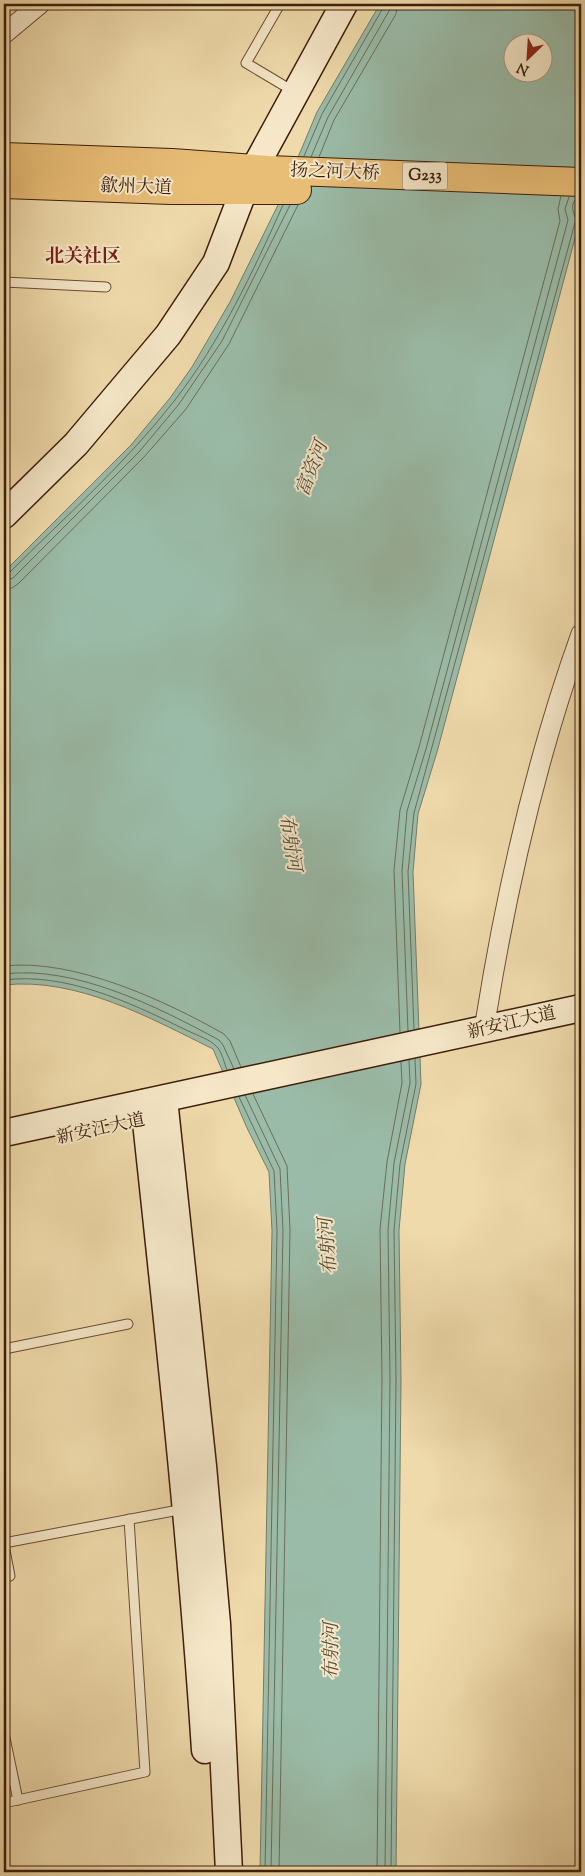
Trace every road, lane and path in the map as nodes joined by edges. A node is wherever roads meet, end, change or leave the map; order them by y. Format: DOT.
graph roads {
  1 [pos="40,4"];
  2 [pos="280,4"];
  3 [pos="344,4"];
  4 [pos="4,34"];
  5 [pos="296,93"];
  6 [pos="4,157"];
  7 [pos="259,179"];
  8 [pos="581,182"];
  9 [pos="4,184"];
  10 [pos="581,200"];
  11 [pos="4,282"];
  12 [pos="106,287"];
  13 [pos="4,515"];
  14 [pos="581,634"];
  15 [pos="581,1008"];
  16 [pos="581,1026"];
  17 [pos="484,1030"];
  18 [pos="444,1048"];
  19 [pos="155,1110"];
  20 [pos="4,1134"];
  21 [pos="4,1151"];
  22 [pos="128,1324"];
  23 [pos="4,1349"];
  24 [pos="187,1508"];
  25 [pos="128,1519"];
  26 [pos="4,1544"];
  27 [pos="4,1577"];
  28 [pos="4,1733"];
  29 [pos="18,1800"];
  30 [pos="4,1803"];
  31 [pos="213,1872"];
  32 [pos="229,1872"];
  1 -- 4 [label="street"];
  2 -- 5 [label="lane"];
  3 -- 5 [label="street"];
  5 -- 7 [label="street"];
  6 -- 7 [label="highway, 歙州大道 / G233"];
  7 -- 8 [label="highway, 扬之河大桥 / G233"];
  7 -- 9 [label="highway, 歙州大道 / G233"];
  7 -- 10 [label="highway, 扬之河大桥 / G233"];
  7 -- 13 [label="street"];
  11 -- 12 [label="lane"];
  14 -- 17 [label="street"];
  15 -- 17 [label="street, 新安江大道"];
  16 -- 18 [label="street, 新安江大道"];
  17 -- 18 [label="street, 新安江大道"];
  18 -- 19 [label="street, 新安江大道"];
  19 -- 20 [label="street, 新安江大道"];
  19 -- 21 [label="street, 新安江大道"];
  19 -- 24 [label="street"];
  19 -- 32 [label="street"];
  22 -- 23 [label="lane"];
  24 -- 25 [label="lane"];
  24 -- 31 [label="street"];
  25 -- 26 [label="lane"];
  25 -- 29 [label="lane"];
  26 -- 27 [label="lane"];
  28 -- 29 [label="lane"];
  29 -- 30 [label="lane"];
}
